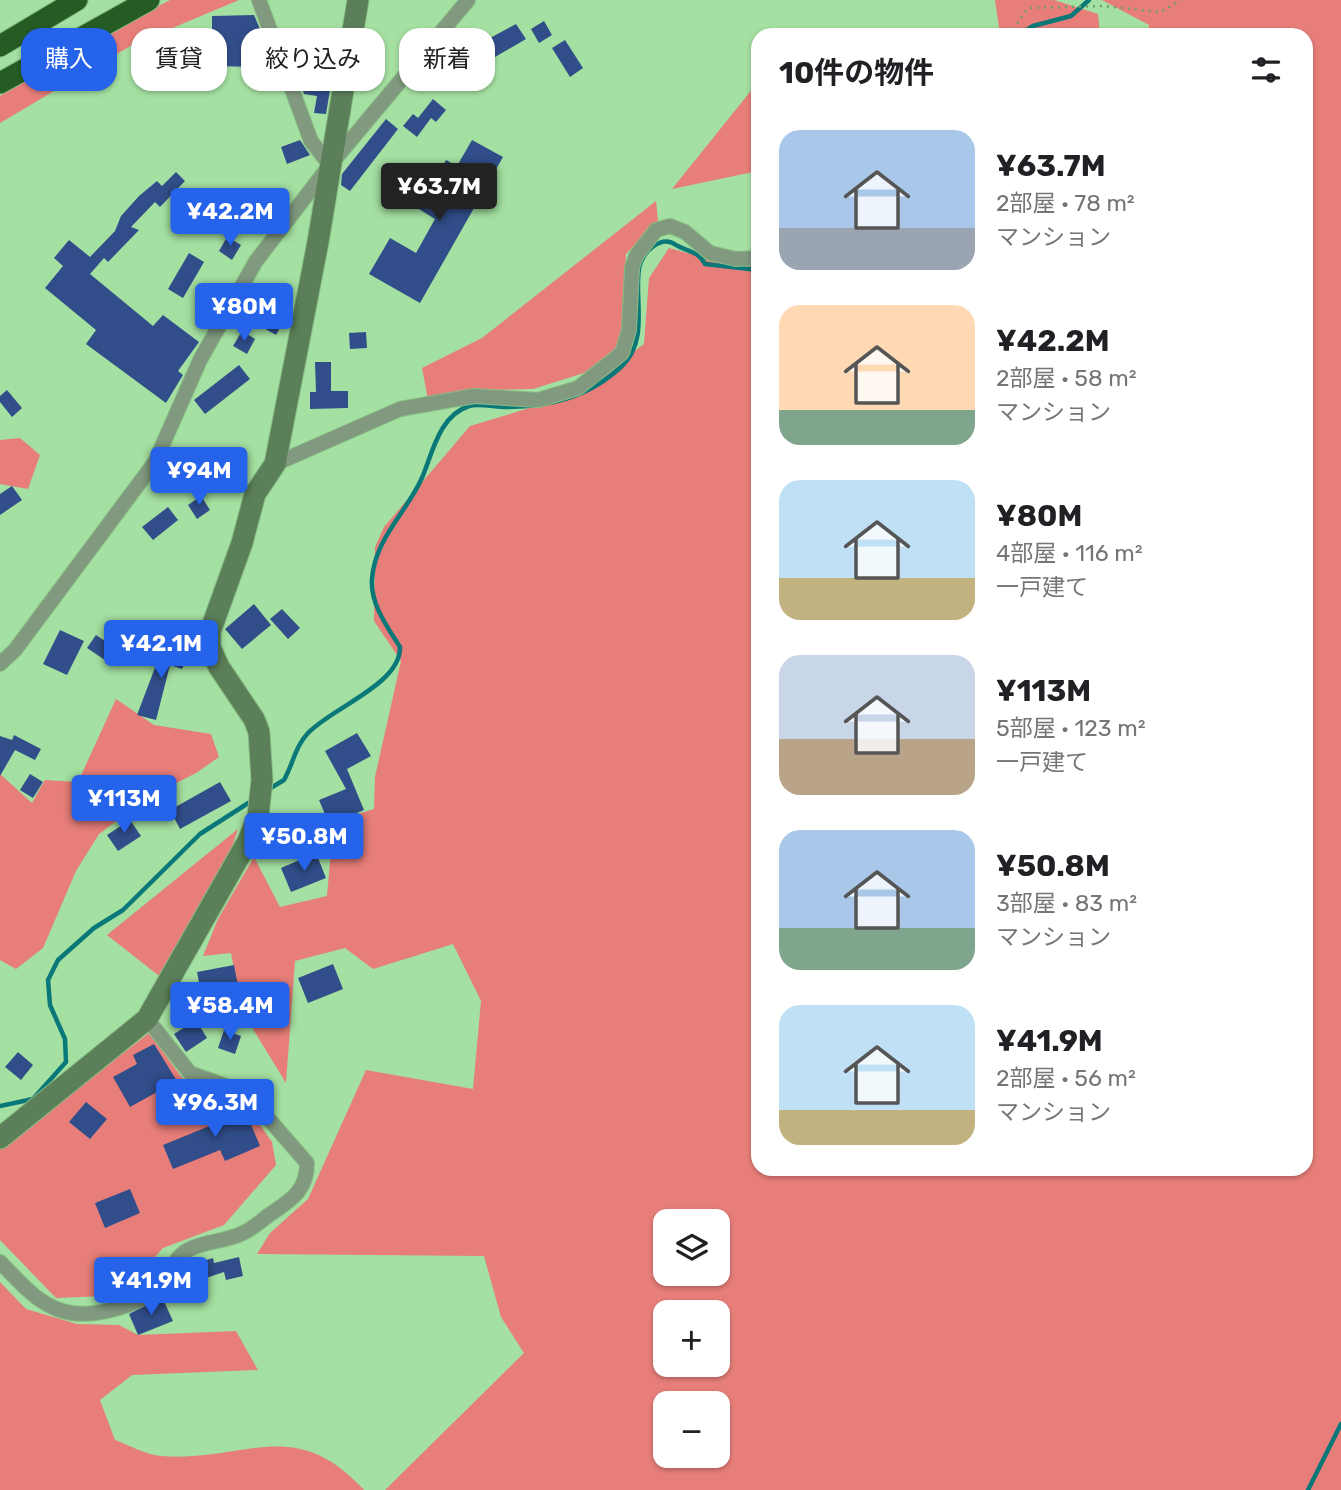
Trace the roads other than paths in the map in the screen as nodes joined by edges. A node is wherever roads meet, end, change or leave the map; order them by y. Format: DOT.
graph roads {
  1 [pos="77,0"];
  2 [pos="149,0"];
  3 [pos="259,0"];
  4 [pos="358,0"];
  5 [pos="468,0"];
  6 [pos="0,46"];
  7 [pos="0,83"];
  8 [pos="330,165"];
  9 [pos="751,258"];
  10 [pos="275,464"];
  11 [pos="0,664"];
  12 [pos="147,1019"];
  13 [pos="0,1138"];
  14 [pos="0,1262"];
  1 -- 6 [label="highway"];
  2 -- 7 [label="highway"];
  3 -- 8 [label="street"];
  4 -- 8 [label="street"];
  5 -- 8 [label="street"];
  8 -- 10 [label="street"];
  8 -- 11 [label="street"];
  9 -- 10 [label="street"];
  10 -- 12 [label="street"];
  12 -- 13 [label="street"];
  12 -- 14 [label="street"];
}
